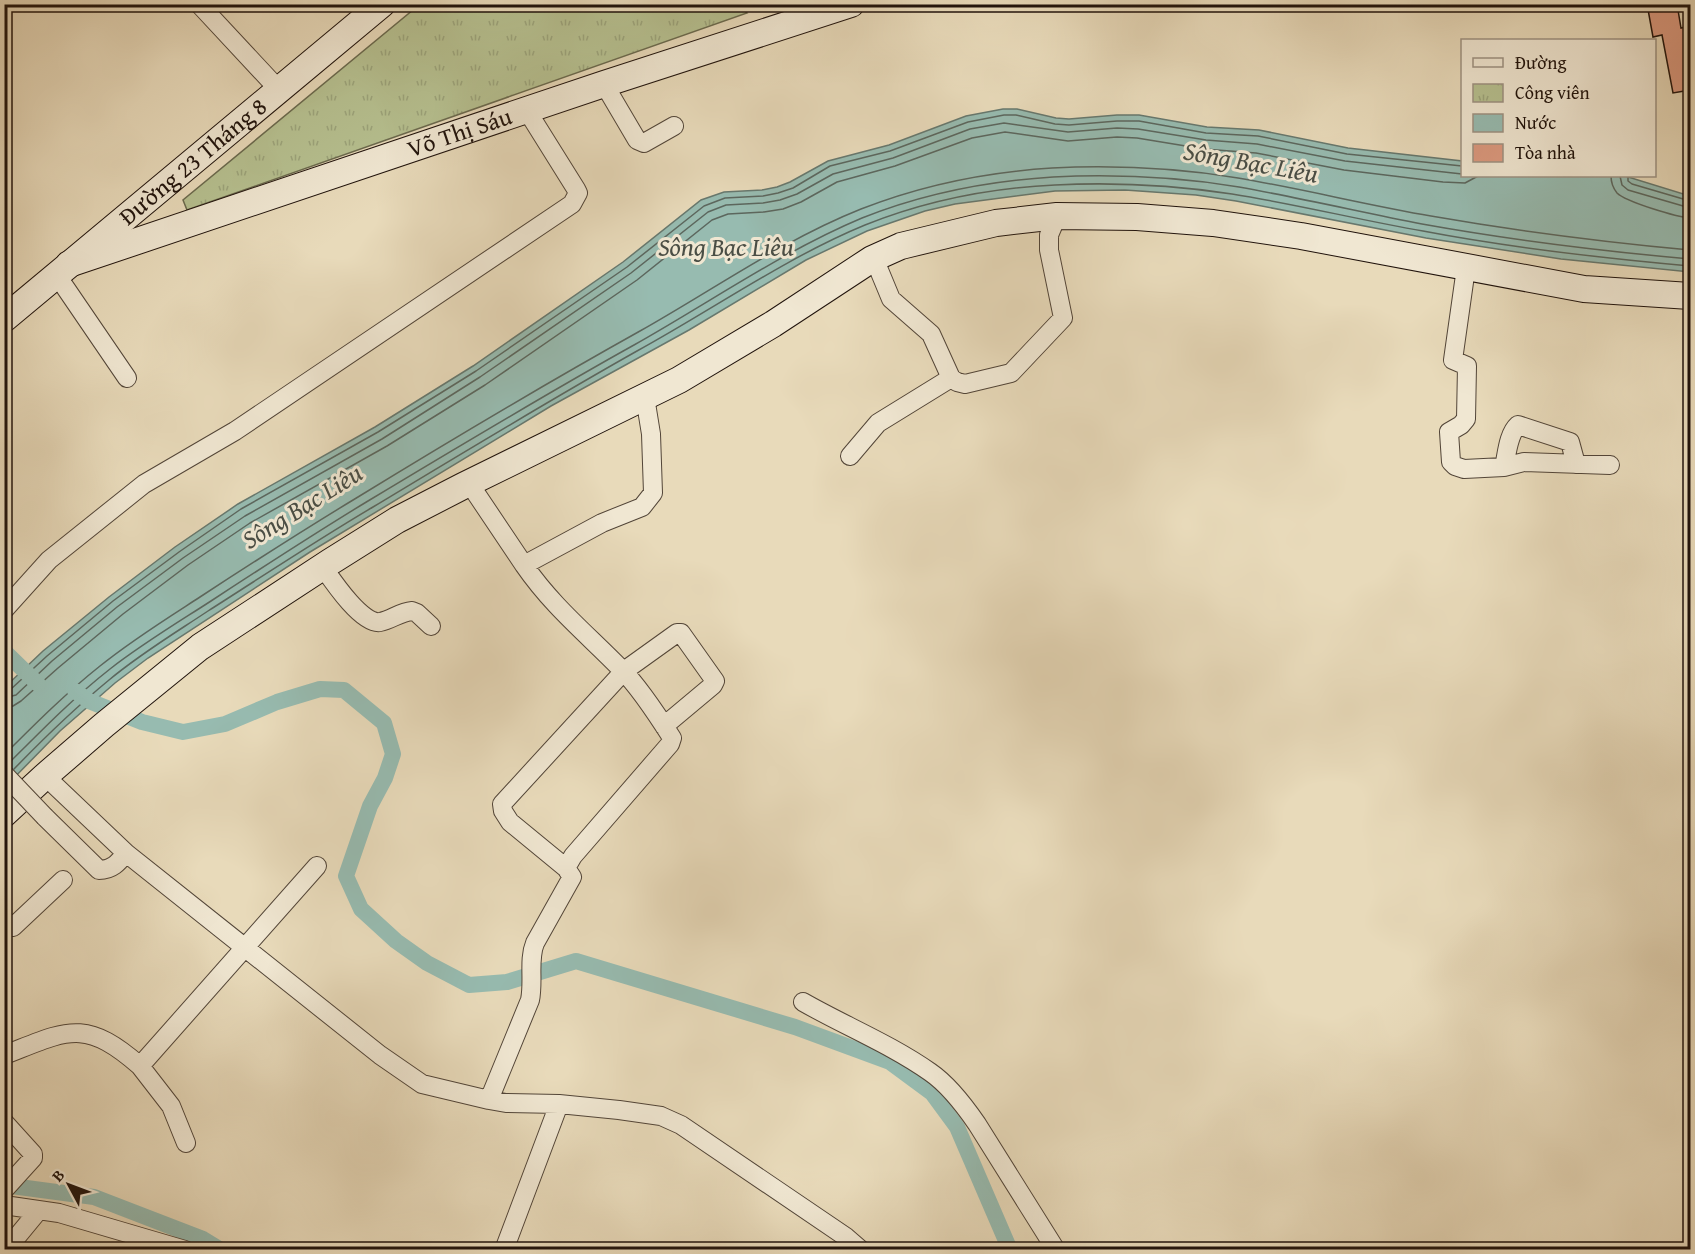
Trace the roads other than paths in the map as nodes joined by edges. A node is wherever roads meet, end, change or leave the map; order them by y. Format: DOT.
graph roads {
  1 [pos="199,4"];
  2 [pos="382,4"];
  3 [pos="851,4"];
  4 [pos="604,84"];
  5 [pos="280,91"];
  6 [pos="526,110"];
  7 [pos="674,126"];
  8 [pos="148,200"];
  9 [pos="1058,216"];
  10 [pos="163,232"];
  11 [pos="874,258"];
  12 [pos="1466,268"];
  13 [pos="63,269"];
  14 [pos="1690,296"];
  15 [pos="4,319"];
  16 [pos="127,378"];
  17 [pos="951,378"];
  18 [pos="645,397"];
  19 [pos="850,456"];
  20 [pos="1576,464"];
  21 [pos="1610,465"];
  22 [pos="1504,466"];
  23 [pos="469,483"];
  24 [pos="524,565"];
  25 [pos="323,567"];
  26 [pos="4,610"];
  27 [pos="431,626"];
  28 [pos="624,672"];
  29 [pos="664,726"];
  30 [pos="4,774"];
  31 [pos="45,776"];
  32 [pos="4,814"];
  33 [pos="126,853"];
  34 [pos="317,866"];
  35 [pos="566,868"];
  36 [pos="63,880"];
  37 [pos="4,921"];
  38 [pos="244,948"];
  39 [pos="803,1002"];
  40 [pos="4,1055"];
  41 [pos="140,1066"];
  42 [pos="489,1100"];
  43 [pos="559,1104"];
  44 [pos="4,1122"];
  45 [pos="186,1143"];
  46 [pos="4,1190"];
  47 [pos="4,1205"];
  48 [pos="39,1210"];
  49 [pos="145,1244"];
  50 [pos="6,1250"];
  51 [pos="185,1250"];
  52 [pos="504,1250"];
  53 [pos="861,1250"];
  54 [pos="1056,1250"];
  1 -- 5 [label="street"];
  2 -- 5 [label="street, Đường 23 Tháng 8"];
  3 -- 4 [label="street, Võ Thị Sáu"];
  4 -- 6 [label="street, Võ Thị Sáu"];
  4 -- 7 [label="street"];
  5 -- 8 [label="street, Đường 23 Tháng 8"];
  6 -- 10 [label="street, Võ Thị Sáu"];
  6 -- 26 [label="street"];
  8 -- 10 [label="street"];
  8 -- 13 [label="street, Đường 23 Tháng 8"];
  9 -- 11 [label="street"];
  9 -- 12 [label="street"];
  9 -- 17 [label="street"];
  10 -- 13 [label="street, Võ Thị Sáu"];
  11 -- 17 [label="street"];
  11 -- 18 [label="street"];
  12 -- 14 [label="street"];
  12 -- 22 [label="street"];
  13 -- 15 [label="street, Đường 23 Tháng 8"];
  13 -- 16 [label="street"];
  17 -- 19 [label="street"];
  18 -- 23 [label="street"];
  18 -- 24 [label="street"];
  20 -- 21 [label="street"];
  20 -- 22 [label="street"];
  20 -- 22 [label="street"];
  23 -- 24 [label="street"];
  23 -- 25 [label="street"];
  24 -- 28 [label="street"];
  25 -- 27 [label="street"];
  25 -- 31 [label="street"];
  28 -- 29 [label="street"];
  28 -- 29 [label="street"];
  28 -- 35 [label="street"];
  29 -- 35 [label="street"];
  30 -- 33 [label="street, bridge"];
  31 -- 32 [label="street"];
  31 -- 33 [label="street"];
  33 -- 38 [label="street"];
  34 -- 38 [label="street"];
  35 -- 42 [label="street"];
  36 -- 37 [label="street"];
  38 -- 41 [label="street"];
  38 -- 42 [label="street"];
  39 -- 54 [label="street"];
  40 -- 41 [label="street"];
  41 -- 45 [label="street"];
  42 -- 43 [label="street"];
  43 -- 52 [label="street"];
  43 -- 53 [label="street"];
  44 -- 46 [label="street"];
  47 -- 48 [label="street"];
  48 -- 49 [label="street"];
  48 -- 50 [label="street"];
  49 -- 51 [label="street"];
}
